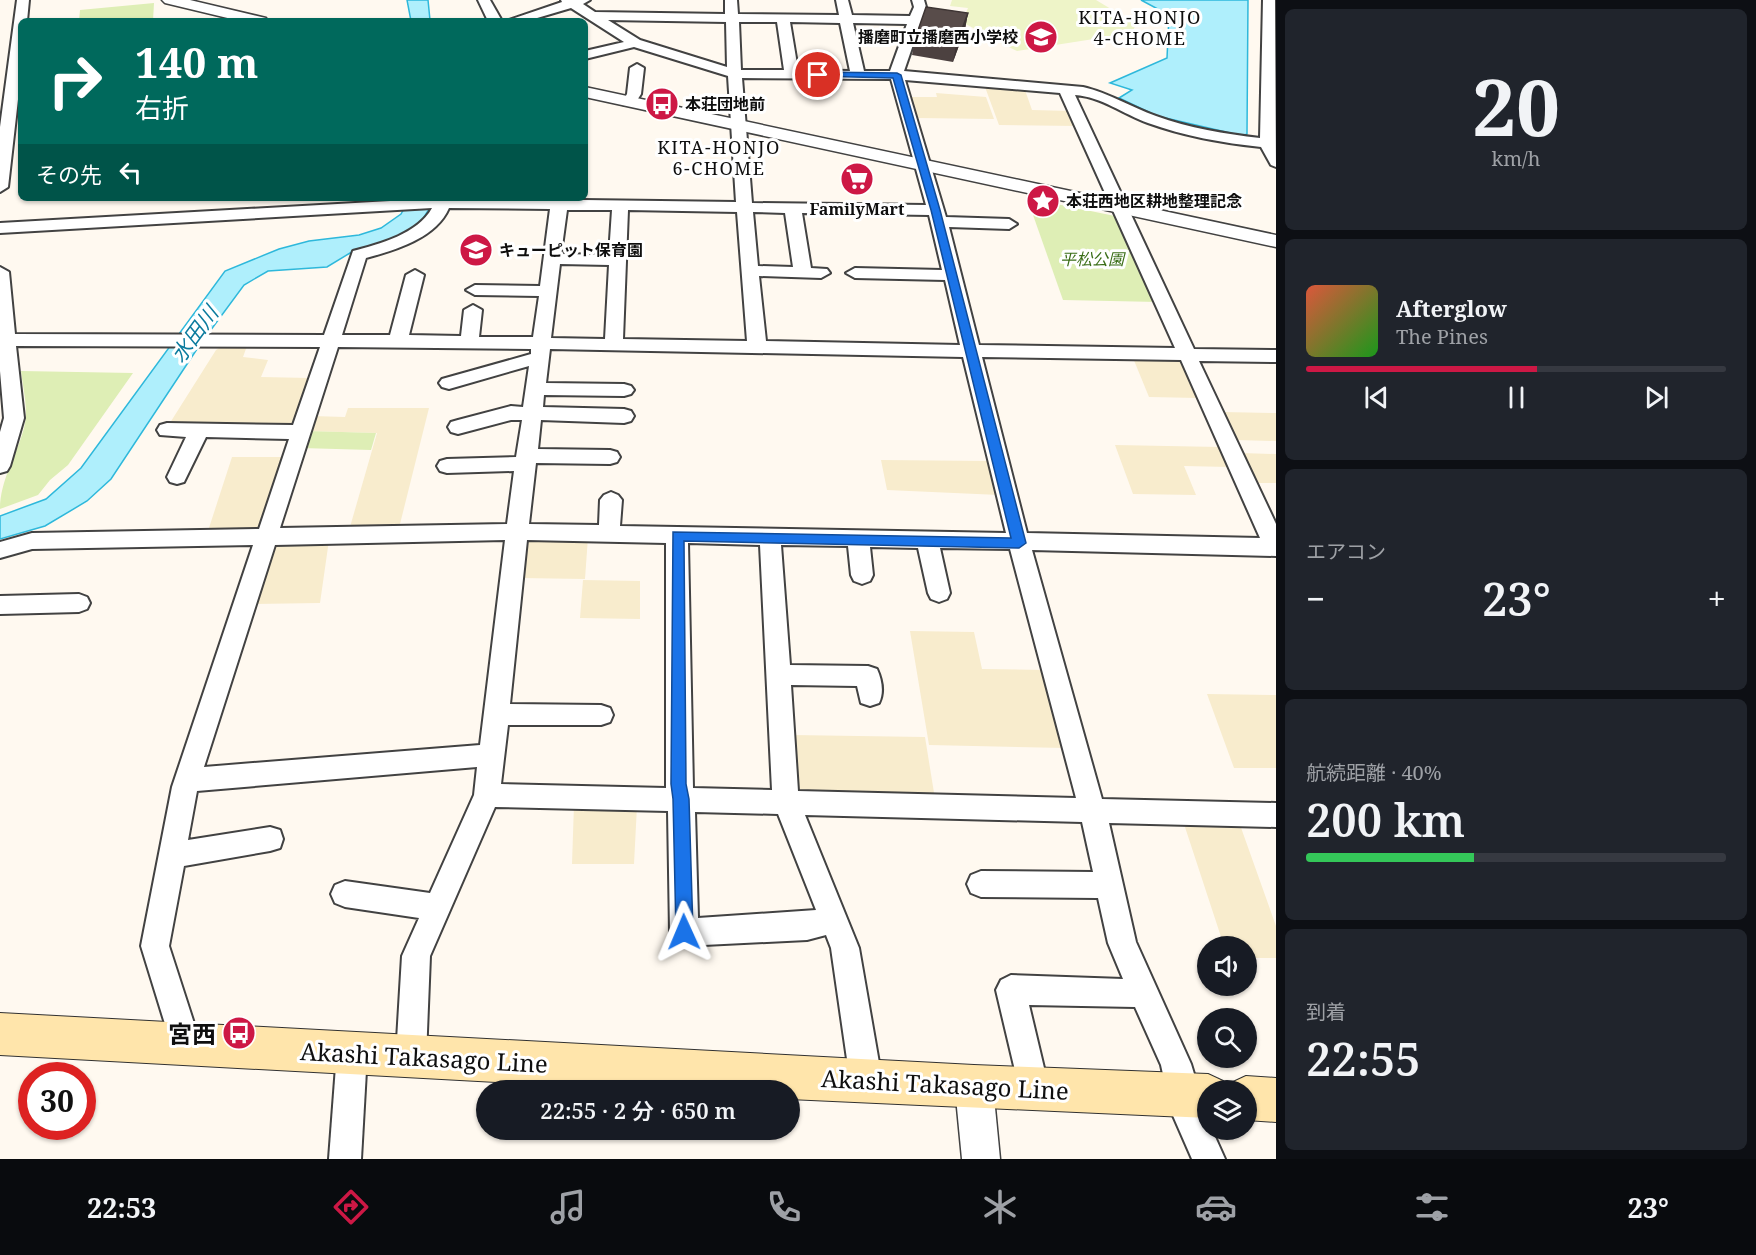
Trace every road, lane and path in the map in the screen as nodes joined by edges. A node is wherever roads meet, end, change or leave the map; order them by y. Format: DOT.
graph roads {
  1 [pos="27,0"];
  2 [pos="170,0"];
  3 [pos="689,0"];
  4 [pos="731,0"];
  5 [pos="842,0"];
  6 [pos="918,0"];
  7 [pos="488,1"];
  8 [pos="570,3"];
  9 [pos="1271,8"];
  10 [pos="593,16"];
  11 [pos="690,16"];
  12 [pos="732,17"];
  13 [pos="783,17"];
  14 [pos="247,18"];
  15 [pos="494,18"];
  16 [pos="522,18"];
  17 [pos="545,18"];
  18 [pos="846,18"];
  19 [pos="914,20"];
  20 [pos="1272,31"];
  21 [pos="18,34"];
  22 [pos="0,39"];
  23 [pos="18,43"];
  24 [pos="636,43"];
  25 [pos="18,49"];
  26 [pos="1272,53"];
  27 [pos="588,54"];
  28 [pos="637,68"];
  29 [pos="736,74"];
  30 [pos="792,74"];
  31 [pos="858,75"];
  32 [pos="897,75"];
  33 [pos="1273,76"];
  34 [pos="12,83"];
  35 [pos="1066,90"];
  36 [pos="588,93"];
  37 [pos="1272,100"];
  38 [pos="629,102"];
  39 [pos="1273,125"];
  40 [pos="737,126"];
  41 [pos="9,134"];
  42 [pos="1272,144"];
  43 [pos="18,160"];
  44 [pos="1276,162"];
  45 [pos="1,163"];
  46 [pos="921,165"];
  47 [pos="0,187"];
  48 [pos="140,201"];
  49 [pos="560,201"];
  50 [pos="394,202"];
  51 [pos="351,203"];
  52 [pos="442,203"];
  53 [pos="288,205"];
  54 [pos="620,206"];
  55 [pos="1118,207"];
  56 [pos="746,208"];
  57 [pos="793,208"];
  58 [pos="259,213"];
  59 [pos="937,216"];
  60 [pos="137,220"];
  61 [pos="1009,224"];
  62 [pos="0,228"];
  63 [pos="256,233"];
  64 [pos="1276,242"];
  65 [pos="553,259"];
  66 [pos="618,260"];
  67 [pos="751,271"];
  68 [pos="0,272"];
  69 [pos="803,273"];
  70 [pos="821,273"];
  71 [pos="855,273"];
  72 [pos="950,275"];
  73 [pos="414,276"];
  74 [pos="475,291"];
  75 [pos="548,291"];
  76 [pos="473,310"];
  77 [pos="8,340"];
  78 [pos="330,341"];
  79 [pos="398,341"];
  80 [pos="469,342"];
  81 [pos="614,345"];
  82 [pos="758,347"];
  83 [pos="541,351"];
  84 [pos="1187,355"];
  85 [pos="1276,356"];
  86 [pos="972,359"];
  87 [pos="871,365"];
  88 [pos="449,382"];
  89 [pos="535,389"];
  90 [pos="624,390"];
  91 [pos="532,414"];
  92 [pos="624,416"];
  93 [pos="458,427"];
  94 [pos="167,430"];
  95 [pos="200,430"];
  96 [pos="300,432"];
  97 [pos="610,457"];
  98 [pos="526,460"];
  99 [pos="0,466"];
  100 [pos="447,466"];
  101 [pos="177,477"];
  102 [pos="611,500"];
  103 [pos="517,532"];
  104 [pos="609,534"];
  105 [pos="265,536"];
  106 [pos="677,536"];
  107 [pos="770,537"];
  108 [pos="858,539"];
  109 [pos="928,541"];
  110 [pos="1019,543"];
  111 [pos="1276,547"];
  112 [pos="0,550"];
  113 [pos="862,575"];
  114 [pos="939,593"];
  115 [pos="79,603"];
  116 [pos="0,605"];
  117 [pos="778,675"];
  118 [pos="870,696"];
  119 [pos="497,714"];
  120 [pos="601,715"];
  121 [pos="492,755"];
  122 [pos="187,780"];
  123 [pos="487,795"];
  124 [pos="681,799"];
  125 [pos="786,801"];
  126 [pos="1093,812"];
  127 [pos="1276,816"];
  128 [pos="270,839"];
  129 [pos="173,855"];
  130 [pos="981,884"];
  131 [pos="1109,885"];
  132 [pos="345,894"];
  133 [pos="437,907"];
  134 [pos="834,920"];
  135 [pos="1144,992"];
  136 [pos="0,1034"];
  137 [pos="185,1042"];
  138 [pos="352,1053"];
  139 [pos="411,1057"];
  140 [pos="866,1080"];
  141 [pos="974,1087"];
  142 [pos="1033,1089"];
  143 [pos="1196,1096"];
  144 [pos="1257,1099"];
  145 [pos="1276,1100"];
  146 [pos="345,1159"];
  147 [pos="981,1159"];
  148 [pos="1209,1159"];
  1 -- 21 [label="street"];
  2 -- 14 [label="street"];
  3 -- 11 [label="street"];
  4 -- 12 [label="street"];
  5 -- 18 [label="street"];
  6 -- 19 [label="street"];
  7 -- 15 [label="street"];
  8 -- 10 [label="street"];
  8 -- 16 [label="street"];
  8 -- 17 [label="street"];
  9 -- 20 [label="street"];
  10 -- 11 [label="street"];
  10 -- 24 [label="street"];
  11 -- 12 [label="street"];
  12 -- 13 [label="street"];
  12 -- 29 [label="street"];
  13 -- 18 [label="street"];
  13 -- 30 [label="street"];
  18 -- 19 [label="street"];
  18 -- 31 [label="street"];
  19 -- 32 [label="street"];
  20 -- 26 [label="street"];
  22 -- 23 [label="street"];
  24 -- 27 [label="street"];
  24 -- 29 [label="street"];
  25 -- 34 [label="street"];
  26 -- 33 [label="street"];
  28 -- 38 [label="street"];
  29 -- 30 [label="street"];
  29 -- 40 [label="street"];
  30 -- 31 [label="street"];
  31 -- 32 [label="street"];
  32 -- 35 [label="street"];
  32 -- 46 [label="street"];
  33 -- 37 [label="street"];
  34 -- 41 [label="street"];
  35 -- 42 [label="street"];
  35 -- 55 [label="street"];
  36 -- 38 [label="street"];
  37 -- 39 [label="street"];
  38 -- 40 [label="street"];
  39 -- 42 [label="street"];
  40 -- 46 [label="street"];
  40 -- 56 [label="street"];
  41 -- 45 [label="street"];
  42 -- 44 [label="street"];
  43 -- 45 [label="street"];
  45 -- 47 [label="street"];
  46 -- 55 [label="street"];
  46 -- 59 [label="street"];
  48 -- 60 [label="street"];
  49 -- 52 [label="street"];
  49 -- 54 [label="street"];
  49 -- 65 [label="street"];
  50 -- 51 [label="street"];
  50 -- 52 [label="street"];
  51 -- 53 [label="street"];
  52 -- 78 [label="street"];
  53 -- 58 [label="street"];
  54 -- 56 [label="street"];
  54 -- 66 [label="street"];
  55 -- 64 [label="street"];
  55 -- 84 [label="street"];
  56 -- 57 [label="street"];
  56 -- 67 [label="street"];
  57 -- 59 [label="street"];
  57 -- 69 [label="street"];
  58 -- 60 [label="street"];
  58 -- 63 [label="street"];
  59 -- 61 [label="street"];
  59 -- 72 [label="street"];
  60 -- 62 [label="street"];
  65 -- 66 [label="street"];
  65 -- 75 [label="street"];
  66 -- 81 [label="street"];
  67 -- 69 [label="street"];
  67 -- 82 [label="street"];
  68 -- 77 [label="street"];
  69 -- 70 [label="street"];
  71 -- 72 [label="street"];
  72 -- 86 [label="street"];
  73 -- 79 [label="street"];
  74 -- 75 [label="street"];
  75 -- 83 [label="street"];
  76 -- 80 [label="street"];
  77 -- 78 [label="street"];
  77 -- 99 [label="street"];
  78 -- 79 [label="street"];
  78 -- 96 [label="street"];
  79 -- 80 [label="street"];
  80 -- 83 [label="street"];
  81 -- 82 [label="street"];
  81 -- 83 [label="street"];
  82 -- 86 [label="street"];
  83 -- 88 [label="street"];
  83 -- 89 [label="street"];
  84 -- 85 [label="street"];
  84 -- 86 [label="street"];
  84 -- 111 [label="street"];
  86 -- 87 [label="street"];
  86 -- 110 [label="street"];
  89 -- 90 [label="street"];
  89 -- 91 [label="street"];
  91 -- 92 [label="street"];
  91 -- 93 [label="street"];
  91 -- 98 [label="street"];
  94 -- 95 [label="street"];
  95 -- 96 [label="street"];
  95 -- 101 [label="street"];
  96 -- 105 [label="street"];
  97 -- 98 [label="street"];
  98 -- 100 [label="street"];
  98 -- 103 [label="street"];
  102 -- 104 [label="street"];
  103 -- 104 [label="street"];
  103 -- 105 [label="street"];
  103 -- 119 [label="street"];
  104 -- 106 [label="street"];
  105 -- 112 [label="street"];
  105 -- 122 [label="street"];
  106 -- 107 [label="street"];
  106 -- 124 [label="street"];
  107 -- 108 [label="street"];
  107 -- 117 [label="street"];
  108 -- 109 [label="street"];
  108 -- 113 [label="street"];
  109 -- 110 [label="street"];
  109 -- 114 [label="street"];
  110 -- 111 [label="street"];
  110 -- 126 [label="street"];
  115 -- 116 [label="street"];
  117 -- 118 [label="street"];
  117 -- 125 [label="street"];
  119 -- 120 [label="street"];
  119 -- 121 [label="street"];
  121 -- 122 [label="street"];
  121 -- 123 [label="street"];
  122 -- 129 [label="street"];
  123 -- 124 [label="street"];
  123 -- 133 [label="street"];
  124 -- 125 [label="street"];
  124 -- 134 [label="street"];
  125 -- 126 [label="street"];
  125 -- 134 [label="street"];
  126 -- 127 [label="street"];
  126 -- 131 [label="street"];
  128 -- 129 [label="street"];
  129 -- 137 [label="street"];
  130 -- 131 [label="street"];
  131 -- 135 [label="street"];
  132 -- 133 [label="street"];
  133 -- 139 [label="street"];
  134 -- 140 [label="street"];
  135 -- 142 [label="street"];
  135 -- 143 [label="street"];
  136 -- 137 [label="main road, Akashi Takasago Line"];
  137 -- 138 [label="main road, Akashi Takasago Line"];
  138 -- 139 [label="main road, Akashi Takasago Line"];
  138 -- 146 [label="street"];
  139 -- 140 [label="main road, Akashi Takasago Line"];
  140 -- 141 [label="main road, Akashi Takasago Line"];
  141 -- 142 [label="main road, Akashi Takasago Line"];
  141 -- 147 [label="street"];
  142 -- 143 [label="main road, Akashi Takasago Line"];
  143 -- 148 [label="street"];
  144 -- 145 [label="main road"];
}
